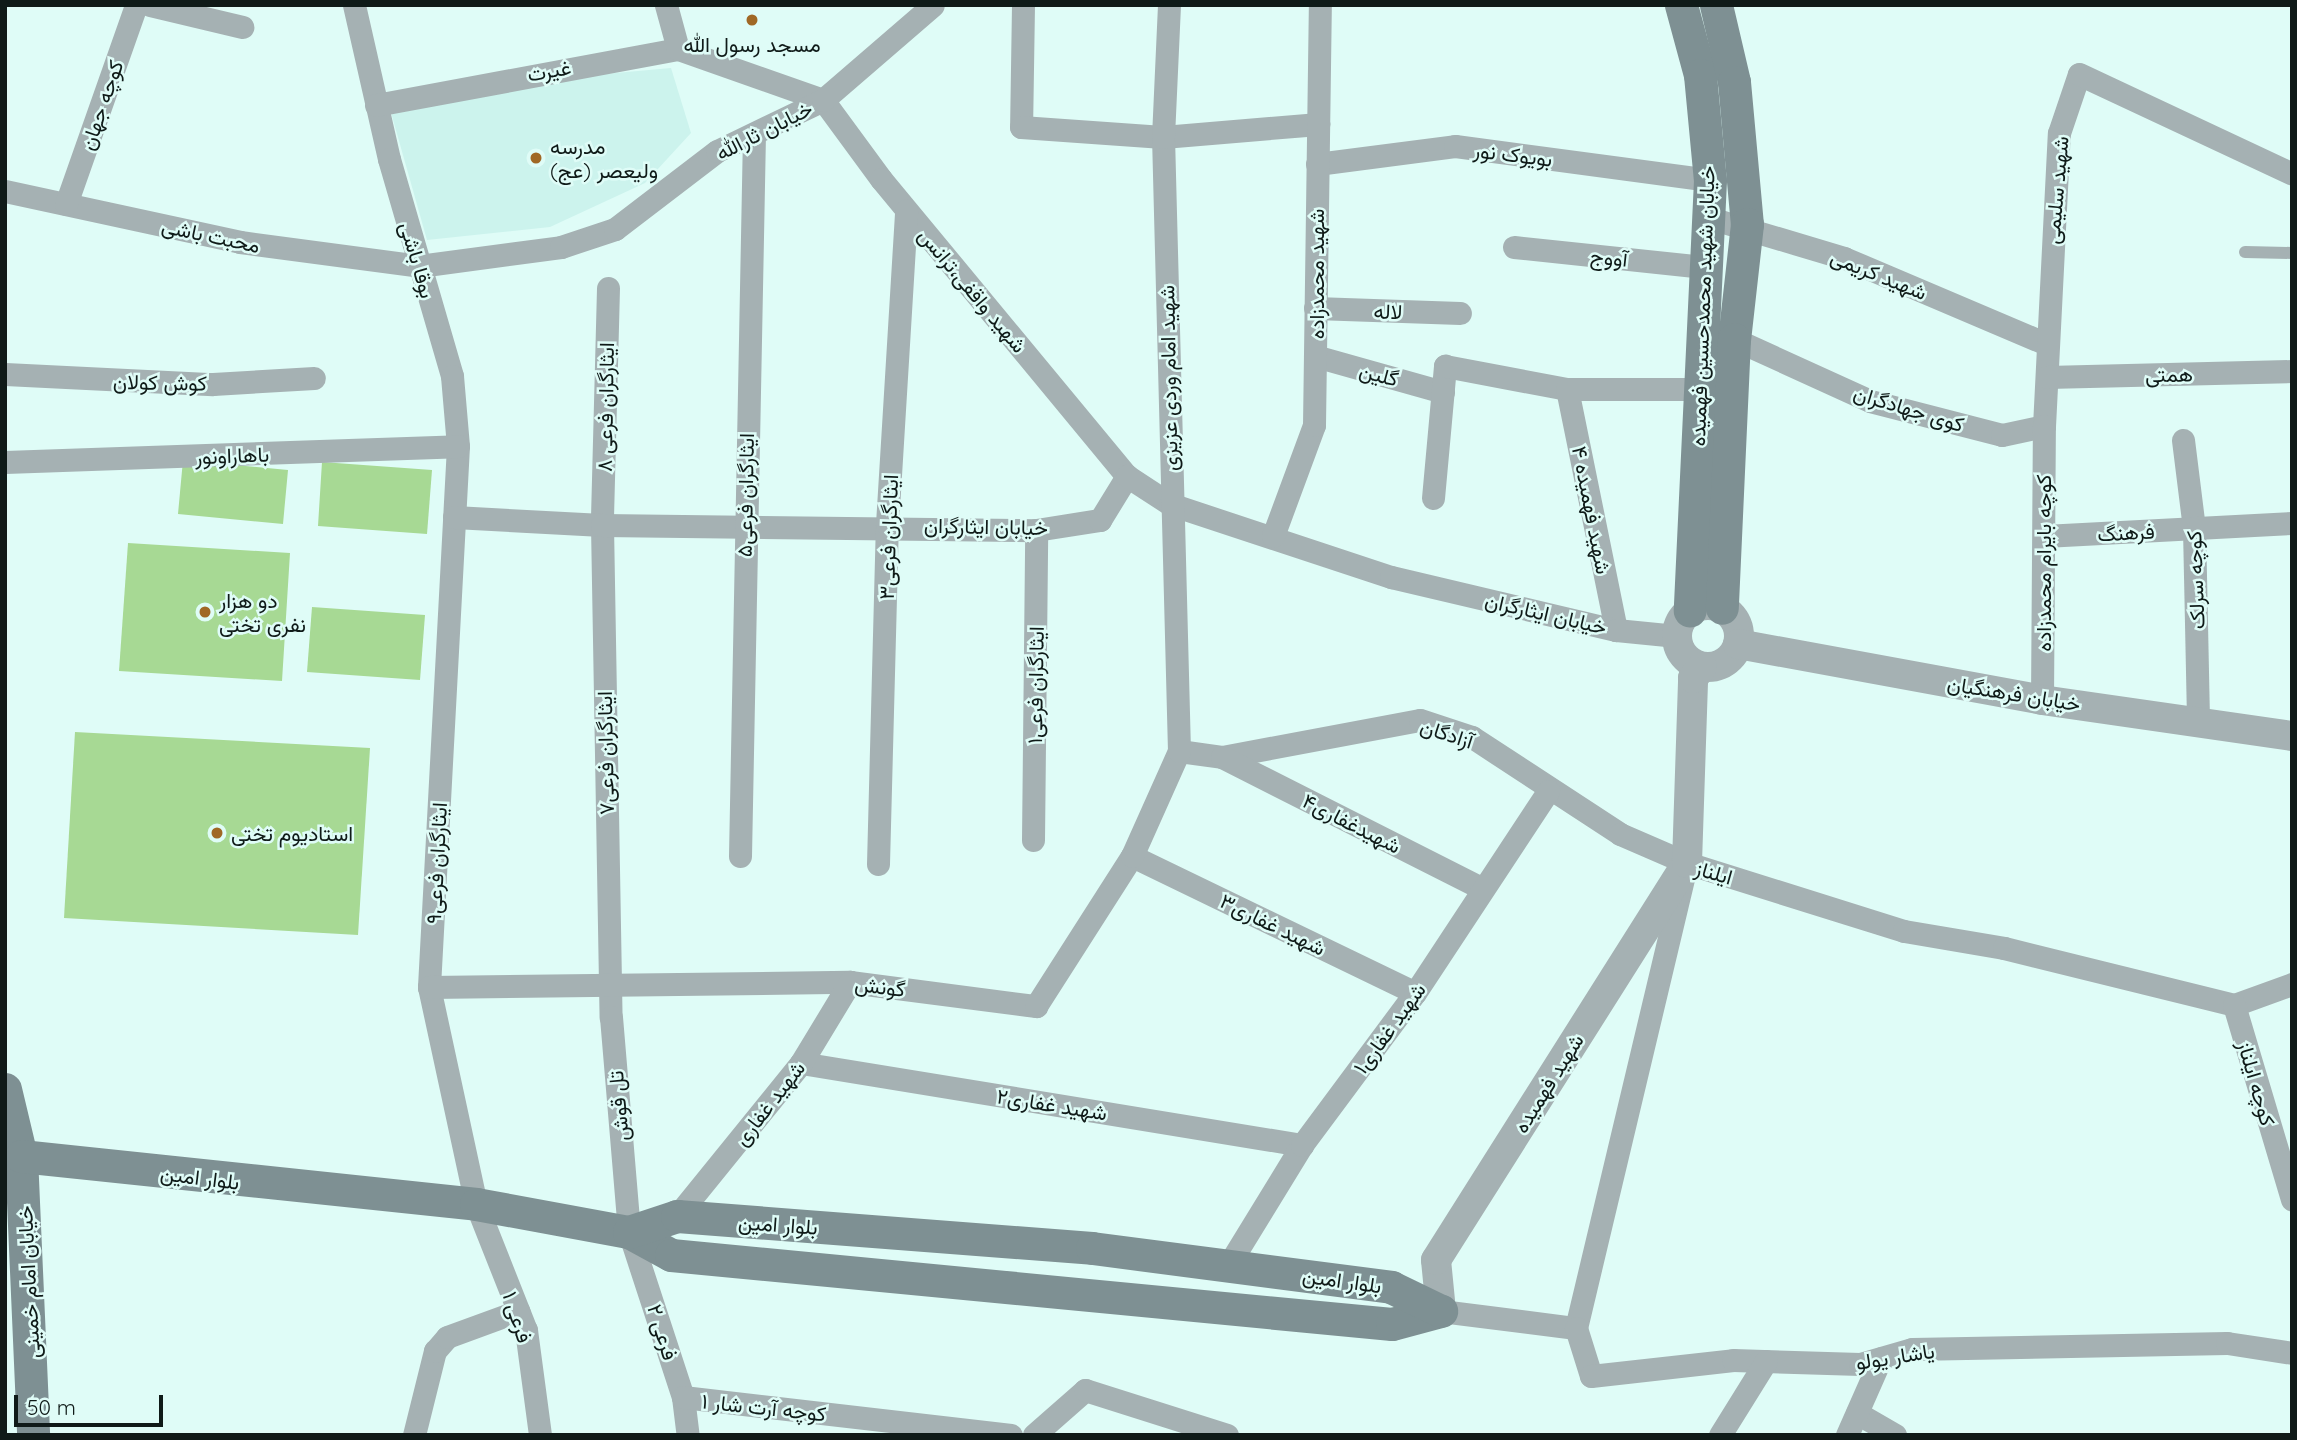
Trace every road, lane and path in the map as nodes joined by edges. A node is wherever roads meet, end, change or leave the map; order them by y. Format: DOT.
graph roads {
  1 [pos="136,5"];
  2 [pos="150,5"];
  3 [pos="354,5"];
  4 [pos="666,5"];
  5 [pos="933,5"];
  6 [pos="1023,5"];
  7 [pos="1169,5"];
  8 [pos="1320,5"];
  9 [pos="1681,5"];
  10 [pos="1716,5"];
  11 [pos="242,27"];
  12 [pos="678,49"];
  13 [pos="823,100"];
  14 [pos="376,105"];
  15 [pos="1318,124"];
  16 [pos="754,134"];
  17 [pos="1163,137"];
  18 [pos="1317,164"];
  19 [pos="2292,174"];
  20 [pos="1710,180"];
  21 [pos="5,191"];
  22 [pos="66,204"];
  23 [pos="906,211"];
  24 [pos="1710,218"];
  25 [pos="1747,224"];
  26 [pos="1514,247"];
  27 [pos="2245,252"];
  28 [pos="2292,253"];
  29 [pos="419,266"];
  30 [pos="1704,267"];
  31 [pos="608,288"];
  32 [pos="1315,308"];
  33 [pos="1460,313"];
  34 [pos="1734,339"];
  35 [pos="2044,343"];
  36 [pos="1315,356"];
  37 [pos="2292,371"];
  38 [pos="5,374"];
  39 [pos="2047,377"];
  40 [pos="314,378"];
  41 [pos="1567,389"];
  42 [pos="1699,389"];
  43 [pos="1443,392"];
  44 [pos="2044,426"];
  45 [pos="2183,440"];
  46 [pos="458,446"];
  47 [pos="5,462"];
  48 [pos="1127,476"];
  49 [pos="1433,498"];
  50 [pos="1170,504"];
  51 [pos="454,517"];
  52 [pos="2292,523"];
  53 [pos="744,524"];
  54 [pos="887,524"];
  55 [pos="602,525"];
  56 [pos="2194,528"];
  57 [pos="1036,530"];
  58 [pos="1273,536"];
  59 [pos="2044,536"];
  60 [pos="1696,618"];
  61 [pos="1616,630"];
  62 [pos="1738,644"];
  63 [pos="1702,667"];
  64 [pos="2042,700"];
  65 [pos="2198,719"];
  66 [pos="2292,736"];
  67 [pos="1179,751"];
  68 [pos="1222,757"];
  69 [pos="1548,791"];
  70 [pos="1033,840"];
  71 [pos="740,856"];
  72 [pos="1132,856"];
  73 [pos="1687,863"];
  74 [pos="877,864"];
  75 [pos="1483,889"];
  76 [pos="609,980"];
  77 [pos="850,982"];
  78 [pos="2292,984"];
  79 [pos="429,987"];
  80 [pos="1415,993"];
  81 [pos="2234,1005"];
  82 [pos="802,1063"];
  83 [pos="5,1089"];
  84 [pos="1302,1145"];
  85 [pos="13,1157"];
  86 [pos="2292,1200"];
  87 [pos="476,1204"];
  88 [pos="677,1216"];
  89 [pos="629,1232"];
  90 [pos="1228,1264"];
  91 [pos="519,1311"];
  92 [pos="1441,1311"];
  93 [pos="1576,1328"];
  94 [pos="2292,1353"];
  95 [pos="1881,1358"];
  96 [pos="1766,1361"];
  97 [pos="683,1397"];
  98 [pos="1857,1413"];
  99 [pos="33,1435"];
  100 [pos="414,1435"];
  101 [pos="540,1435"];
  102 [pos="688,1435"];
  103 [pos="1012,1435"];
  104 [pos="1034,1435"];
  105 [pos="1227,1435"];
  106 [pos="1720,1435"];
  107 [pos="1847,1435"];
  108 [pos="1895,1435"];
  1 -- 22 [label="street, کوچه جهان"];
  2 -- 11 [label="street"];
  3 -- 14 [label="street, بوقا باشی"];
  4 -- 12 [label="street"];
  5 -- 13 [label="street, خیابان ثارالله"];
  6 -- 17 [label="street"];
  7 -- 17 [label="street, شهید امام وردی عزیزی"];
  8 -- 15 [label="street, شهید محمدزاده"];
  9 -- 20 [label="main road, خیابان شهید محمدحسین فهمیده"];
  10 -- 25 [label="main road, خیابان شهید محمدحسین فهمیده"];
  12 -- 13 [label="street"];
  12 -- 14 [label="street, غیرت"];
  13 -- 16 [label="street, خیابان ثارالله"];
  13 -- 23 [label="street, شهید واقفی،ترانس"];
  14 -- 29 [label="street, بوقا باشی"];
  15 -- 17 [label="street"];
  15 -- 18 [label="street, شهید محمدزاده"];
  16 -- 29 [label="street, خیابان ثارالله"];
  16 -- 53 [label="street, ایثارگران فرعی۵"];
  17 -- 50 [label="street, شهید امام وردی عزیزی"];
  18 -- 20 [label="street, بویوک نور"];
  18 -- 32 [label="street, شهید محمدزاده"];
  19 -- 35 [label="street, شهید سلیمی"];
  20 -- 24 [label="main road, خیابان شهید محمدحسین فهمیده"];
  21 -- 22 [label="street, محبت باشی"];
  22 -- 29 [label="street, محبت باشی"];
  23 -- 48 [label="street, شهید واقفی،ترانس"];
  23 -- 54 [label="street, ایثارگران فرعی۳"];
  24 -- 25 [label="street, شهید کریمی"];
  24 -- 30 [label="main road, خیابان شهید محمدحسین فهمیده"];
  25 -- 34 [label="main road, خیابان شهید محمدحسین فهمیده"];
  25 -- 35 [label="street, شهید کریمی"];
  26 -- 30 [label="street, آووج"];
  27 -- 28 [label="lane"];
  29 -- 46 [label="street, بوقا باشی"];
  30 -- 42 [label="main road, خیابان شهید محمدحسین فهمیده"];
  31 -- 55 [label="street, ایثارگران فرعی ۸"];
  32 -- 33 [label="street, لاله"];
  32 -- 36 [label="street, شهید محمدزاده"];
  34 -- 44 [label="street, کوی جهادگران"];
  34 -- 60 [label="main road, خیابان شهید محمدحسین فهمیده"];
  35 -- 39 [label="street, شهید سلیمی"];
  36 -- 43 [label="street, گلین"];
  36 -- 58 [label="street, شهید محمدزاده"];
  37 -- 39 [label="street, همتی"];
  38 -- 40 [label="street, کوش کولان"];
  39 -- 44 [label="street"];
  41 -- 42 [label="street"];
  41 -- 43 [label="street"];
  41 -- 61 [label="street, شهید فهمیده ۴"];
  42 -- 60 [label="main road, خیابان شهید محمدحسین فهمیده"];
  43 -- 49 [label="street"];
  44 -- 59 [label="street, کوچه بایرام محمدزاده"];
  45 -- 56 [label="street, کوچه سرلک"];
  46 -- 47 [label="street, باهاراونور"];
  46 -- 51 [label="street, بوقا باشی"];
  48 -- 50 [label="street, خیابان ایثارگران"];
  48 -- 57 [label="street, خیابان ایثارگران"];
  50 -- 58 [label="street, خیابان ایثارگران"];
  50 -- 67 [label="street, شهید امام وردی عزیزی"];
  51 -- 55 [label="street, خیابان ایثارگران"];
  51 -- 79 [label="street, ایثارگران فرعی۹"];
  52 -- 56 [label="street, فرهنگ"];
  53 -- 54 [label="street, خیابان ایثارگران"];
  53 -- 55 [label="street, خیابان ایثارگران"];
  53 -- 71 [label="street, ایثارگران فرعی۵"];
  54 -- 57 [label="street, خیابان ایثارگران"];
  54 -- 74 [label="street, ایثارگران فرعی۳"];
  55 -- 76 [label="street, ایثارگران فرعی۷"];
  56 -- 59 [label="street, فرهنگ"];
  56 -- 65 [label="street, کوچه سرلک"];
  57 -- 70 [label="street, ایثارگران فرعی۱"];
  58 -- 61 [label="street, خیابان ایثارگران"];
  59 -- 64 [label="street, کوچه بایرام محمدزاده"];
  60 -- 61 [label="street, خیابان ایثارگران"];
  60 -- 62 [label="street"];
  60 -- 63 [label="street"];
  62 -- 63 [label="street"];
  62 -- 64 [label="street, خیابان فرهنگیان"];
  63 -- 73 [label="street"];
  64 -- 65 [label="street, خیابان فرهنگیان"];
  65 -- 66 [label="street, خیابان فرهنگیان"];
  67 -- 68 [label="street, آزادگان"];
  67 -- 72 [label="street, گونش"];
  68 -- 69 [label="street, آزادگان"];
  68 -- 75 [label="street, شهیدغفاری۴"];
  69 -- 73 [label="street, آزادگان"];
  69 -- 75 [label="street, شهید غفاری۱"];
  72 -- 77 [label="street, گونش"];
  72 -- 80 [label="street, شهید غفاری۳"];
  73 -- 81 [label="street, ایلناز"];
  73 -- 92 [label="street, شهید فهمیده"];
  73 -- 93 [label="street, ایلناز"];
  75 -- 80 [label="street, شهید غفاری۱"];
  76 -- 77 [label="street, گونش"];
  76 -- 79 [label="street, گونش"];
  76 -- 89 [label="street, تل قوش"];
  77 -- 82 [label="street, شهید غفاری"];
  78 -- 81 [label="street"];
  79 -- 87 [label="street, ایثارگران فرعی۹"];
  80 -- 84 [label="street, شهید غفاری۱"];
  81 -- 86 [label="street, کوچه ایلناز"];
  82 -- 84 [label="street, شهید غفاری۲"];
  82 -- 88 [label="street, شهید غفاری"];
  83 -- 85 [label="main road, خیابان امام خمینی"];
  84 -- 90 [label="street, شهید غفاری۱"];
  85 -- 87 [label="main road, بلوار امین"];
  85 -- 99 [label="main road, خیابان امام خمینی"];
  87 -- 89 [label="main road, بلوار امین"];
  87 -- 91 [label="street, فرعی ۱"];
  88 -- 89 [label="main road, بلوار امین"];
  88 -- 90 [label="main road, بلوار امین"];
  89 -- 92 [label="main road, بلوار امین"];
  89 -- 97 [label="street, فرعی ۲"];
  90 -- 92 [label="main road, بلوار امین"];
  91 -- 100 [label="street"];
  91 -- 101 [label="street, فرعی ۱"];
  92 -- 93 [label="street"];
  93 -- 96 [label="street, یاشار یولو"];
  94 -- 95 [label="street, یاشار یولو"];
  95 -- 96 [label="street, یاشار یولو"];
  95 -- 98 [label="street"];
  96 -- 106 [label="street"];
  97 -- 102 [label="street, فرعی ۲"];
  97 -- 103 [label="street, کوچه آرت شار ۱"];
  98 -- 107 [label="street"];
  98 -- 108 [label="street"];
  104 -- 105 [label="street"];
}
